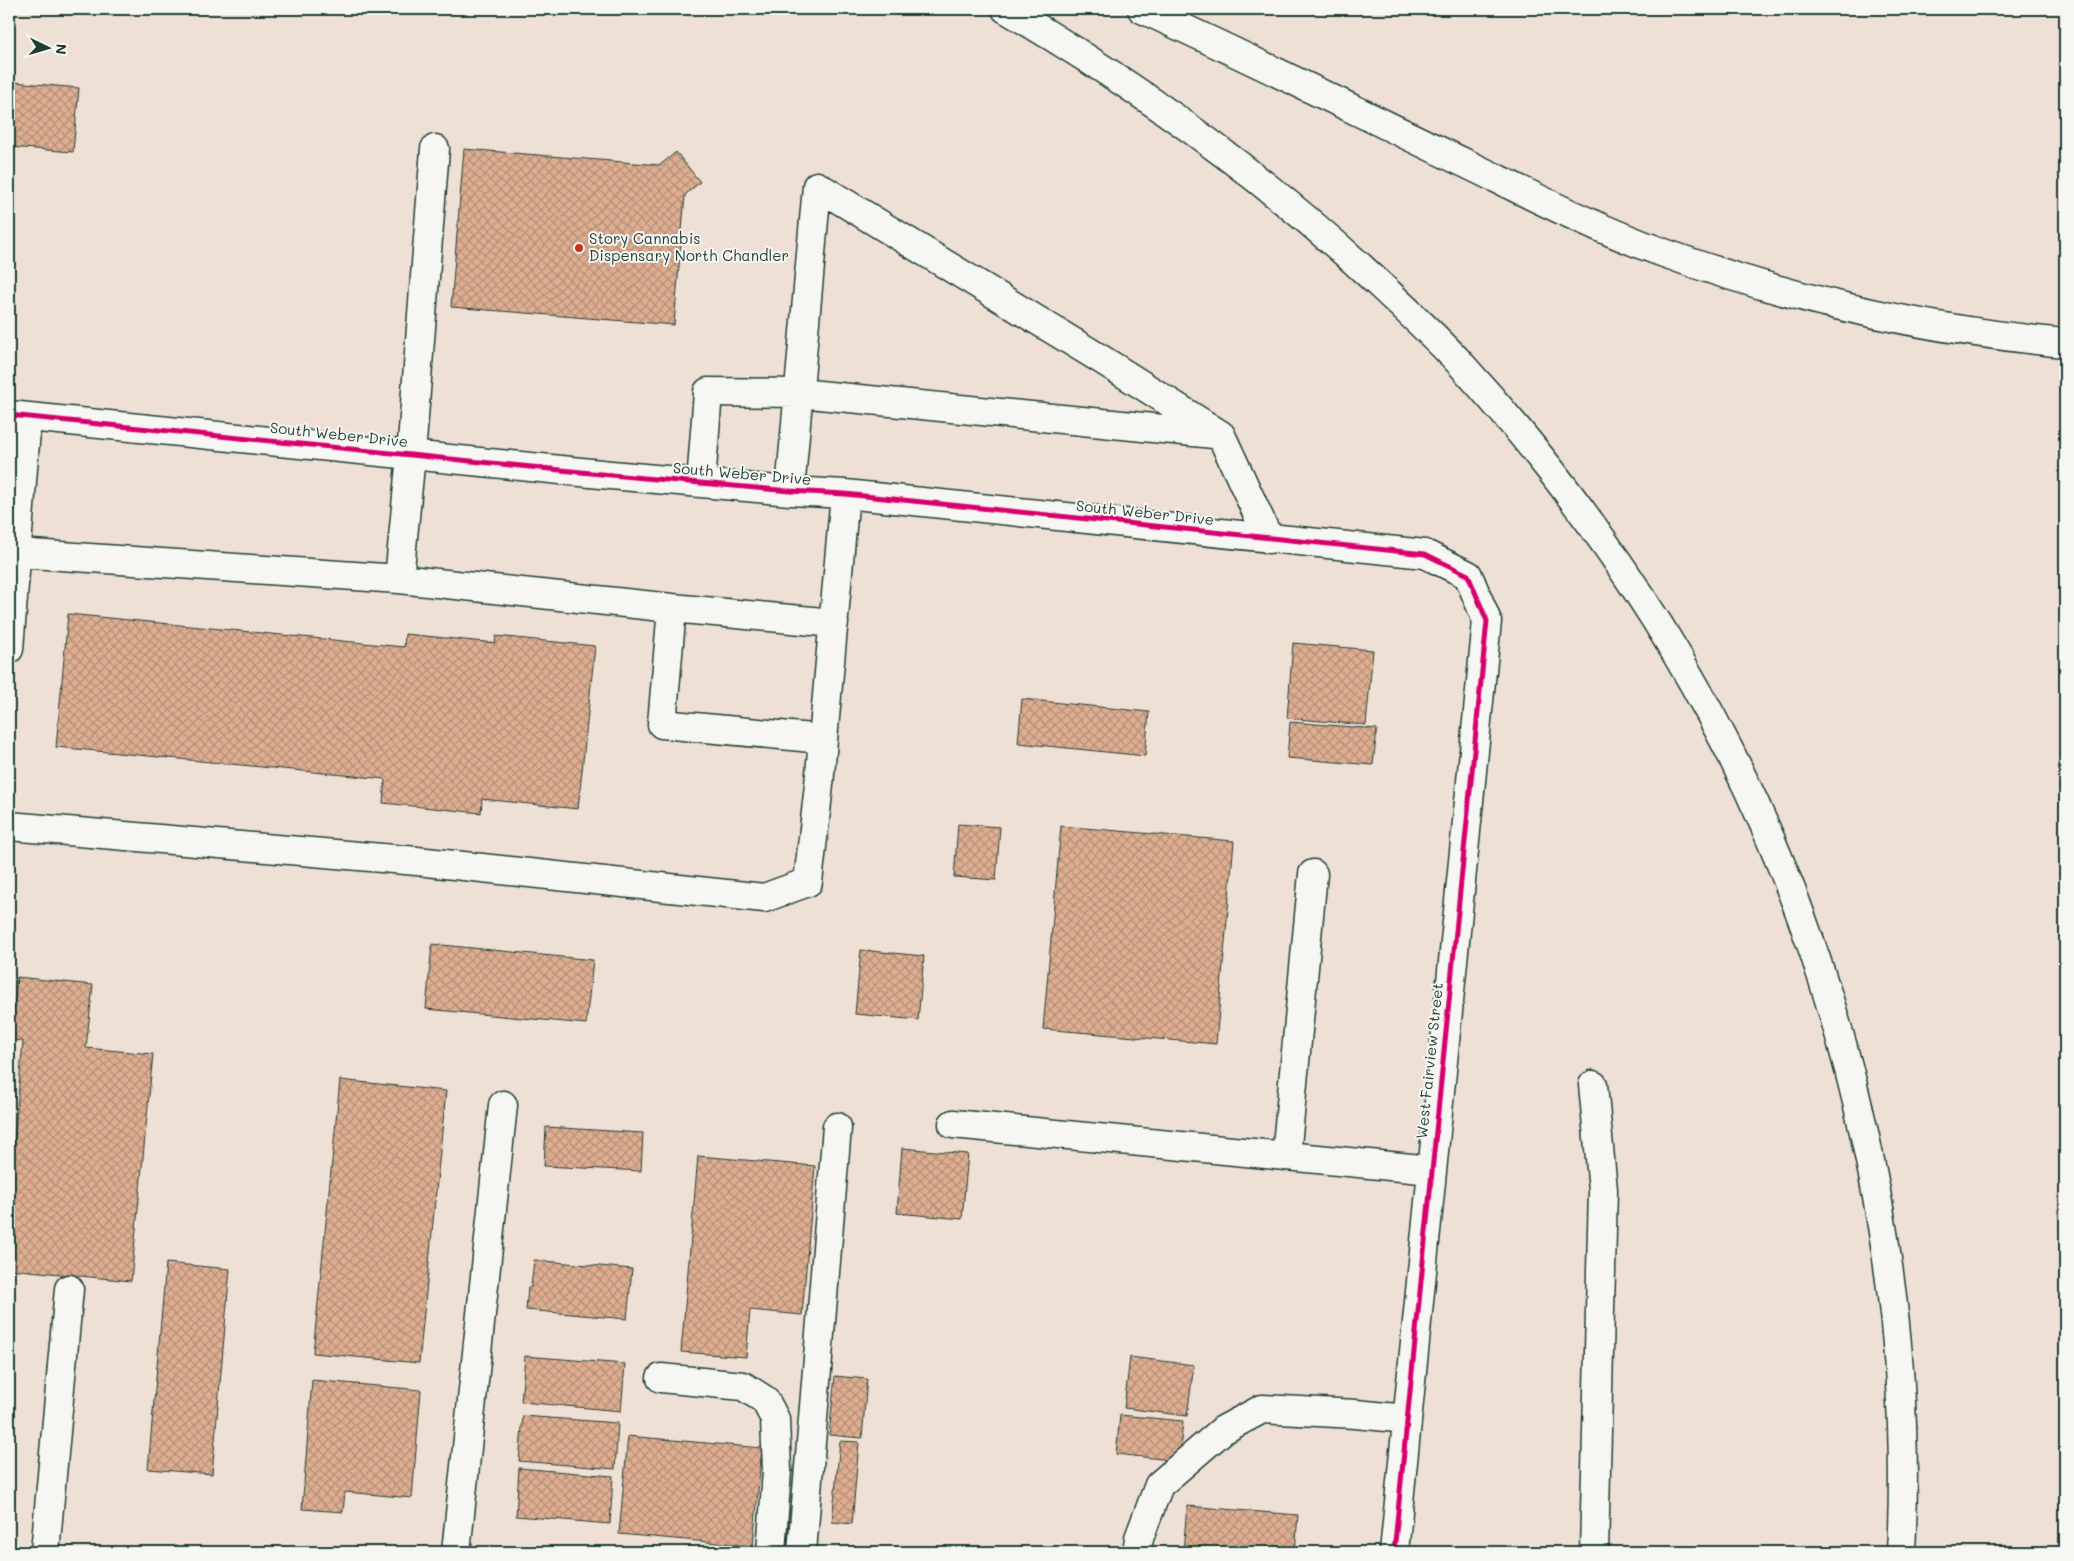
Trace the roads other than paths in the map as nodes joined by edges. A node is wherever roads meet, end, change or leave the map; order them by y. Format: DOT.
graph roads {
  1 [pos="1006,9"];
  2 [pos="1142,9"];
  3 [pos="435,149"];
  4 [pos="2065,343"];
  5 [pos="799,393"];
  6 [pos="18,416"];
  7 [pos="1221,435"];
  8 [pos="411,455"];
  9 [pos="701,483"];
  10 [pos="790,491"];
  11 [pos="845,494"];
  12 [pos="1269,539"];
  13 [pos="17,553"];
  14 [pos="1468,575"];
  15 [pos="399,580"];
  16 [pos="672,608"];
  17 [pos="834,623"];
  18 [pos="9,649"];
  19 [pos="823,739"];
  20 [pos="9,826"];
  21 [pos="1313,874"];
  22 [pos="1592,1085"];
  23 [pos="503,1105"];
  24 [pos="953,1124"];
  25 [pos="837,1127"];
  26 [pos="1286,1156"];
  27 [pos="1432,1170"];
  28 [pos="69,1289"];
  29 [pos="661,1378"];
  30 [pos="1407,1419"];
  31 [pos="45,1552"];
  32 [pos="456,1552"];
  33 [pos="771,1552"];
  34 [pos="802,1552"];
  35 [pos="1137,1552"];
  36 [pos="1394,1552"];
  37 [pos="1594,1552"];
  38 [pos="1901,1552"];
  1 -- 38 [label="main road"];
  2 -- 4 [label="main road"];
  3 -- 8 [label="main road"];
  5 -- 7 [label="main road"];
  5 -- 7 [label="main road"];
  5 -- 9 [label="main road"];
  5 -- 10 [label="main road"];
  6 -- 8 [label="main road, South Weber Drive"];
  6 -- 13 [label="main road"];
  7 -- 12 [label="main road"];
  8 -- 9 [label="main road, South Weber Drive"];
  8 -- 15 [label="main road"];
  9 -- 10 [label="main road, South Weber Drive"];
  10 -- 11 [label="main road, South Weber Drive"];
  11 -- 12 [label="main road, South Weber Drive"];
  11 -- 17 [label="main road"];
  12 -- 14 [label="main road, South Weber Drive"];
  13 -- 15 [label="main road"];
  13 -- 18 [label="main road"];
  14 -- 27 [label="main road, West Fairview Street"];
  15 -- 16 [label="main road"];
  16 -- 17 [label="main road"];
  16 -- 19 [label="main road"];
  17 -- 19 [label="main road"];
  19 -- 20 [label="main road"];
  21 -- 26 [label="main road"];
  22 -- 37 [label="main road"];
  23 -- 32 [label="main road"];
  24 -- 26 [label="main road"];
  25 -- 34 [label="main road"];
  26 -- 27 [label="main road"];
  27 -- 30 [label="main road, West Fairview Street"];
  28 -- 31 [label="main road"];
  29 -- 33 [label="main road"];
  30 -- 35 [label="main road"];
  30 -- 36 [label="main road, West Fairview Street"];
}
